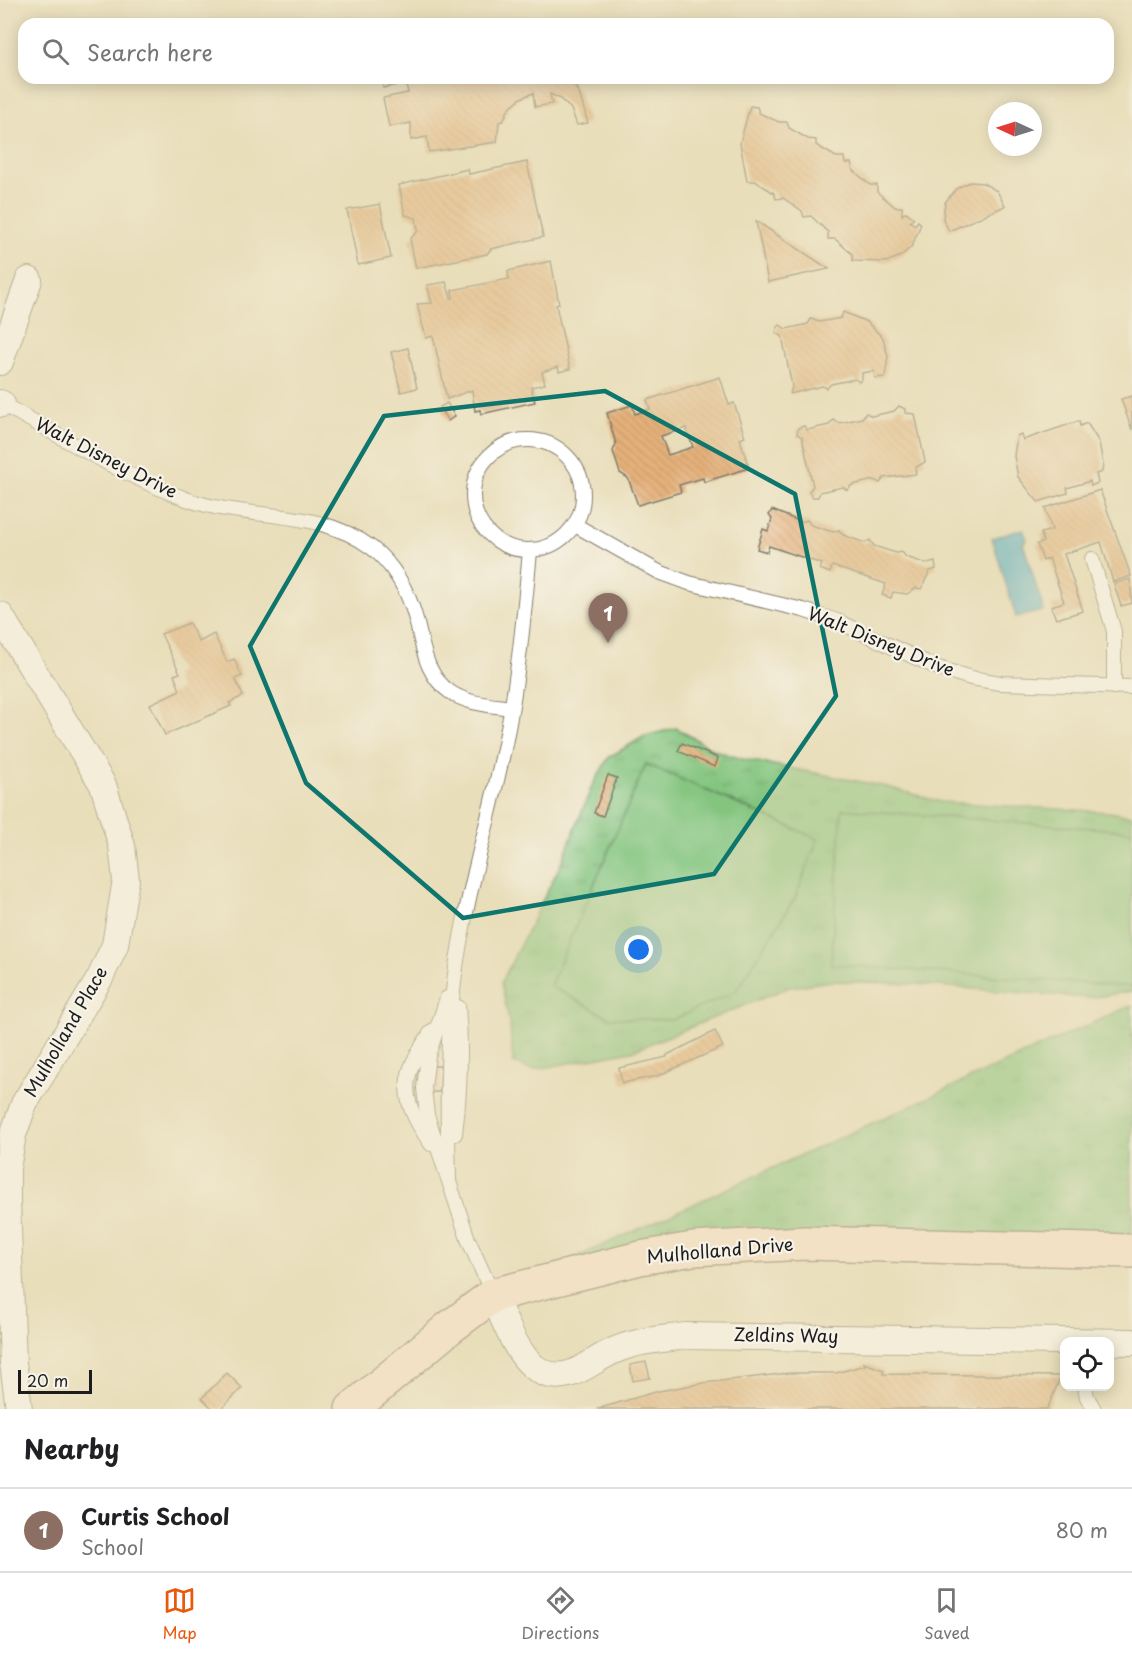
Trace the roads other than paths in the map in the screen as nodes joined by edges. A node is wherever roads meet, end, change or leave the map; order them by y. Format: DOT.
graph roads {
  1 [pos="28,280"];
  2 [pos="0,362"];
  3 [pos="1,404"];
  4 [pos="575,525"];
  5 [pos="530,551"];
  6 [pos="1092,559"];
  7 [pos="0,615"];
  8 [pos="1114,687"];
  9 [pos="1132,687"];
  10 [pos="511,708"];
  11 [pos="455,976"];
  12 [pos="449,1178"];
  13 [pos="1132,1251"];
  14 [pos="493,1296"];
  15 [pos="1060,1341"];
  16 [pos="1114,1342"];
  17 [pos="1132,1342"];
  18 [pos="1086,1391"];
  19 [pos="19,1409"];
  20 [pos="352,1409"];
  21 [pos="1094,1409"];
  1 -- 2 [label="street"];
  3 -- 10 [label="lane, Walt Disney Drive"];
  4 -- 5 [label="lane"];
  4 -- 5 [label="lane"];
  4 -- 8 [label="lane, Walt Disney Drive"];
  5 -- 10 [label="lane"];
  6 -- 8 [label="lane"];
  7 -- 19 [label="street, Mulholland Place"];
  8 -- 9 [label="lane, Walt Disney Drive"];
  10 -- 11 [label="lane"];
  11 -- 12 [label="lane"];
  11 -- 12 [label="lane"];
  12 -- 14 [label="lane"];
  13 -- 14 [label="main road, Mulholland Drive"];
  14 -- 15 [label="street, Zeldins Way"];
  14 -- 20 [label="main road, Mulholland Drive"];
  16 -- 17 [label="street, Zeldins Way"];
  18 -- 21 [label="lane"];
}
